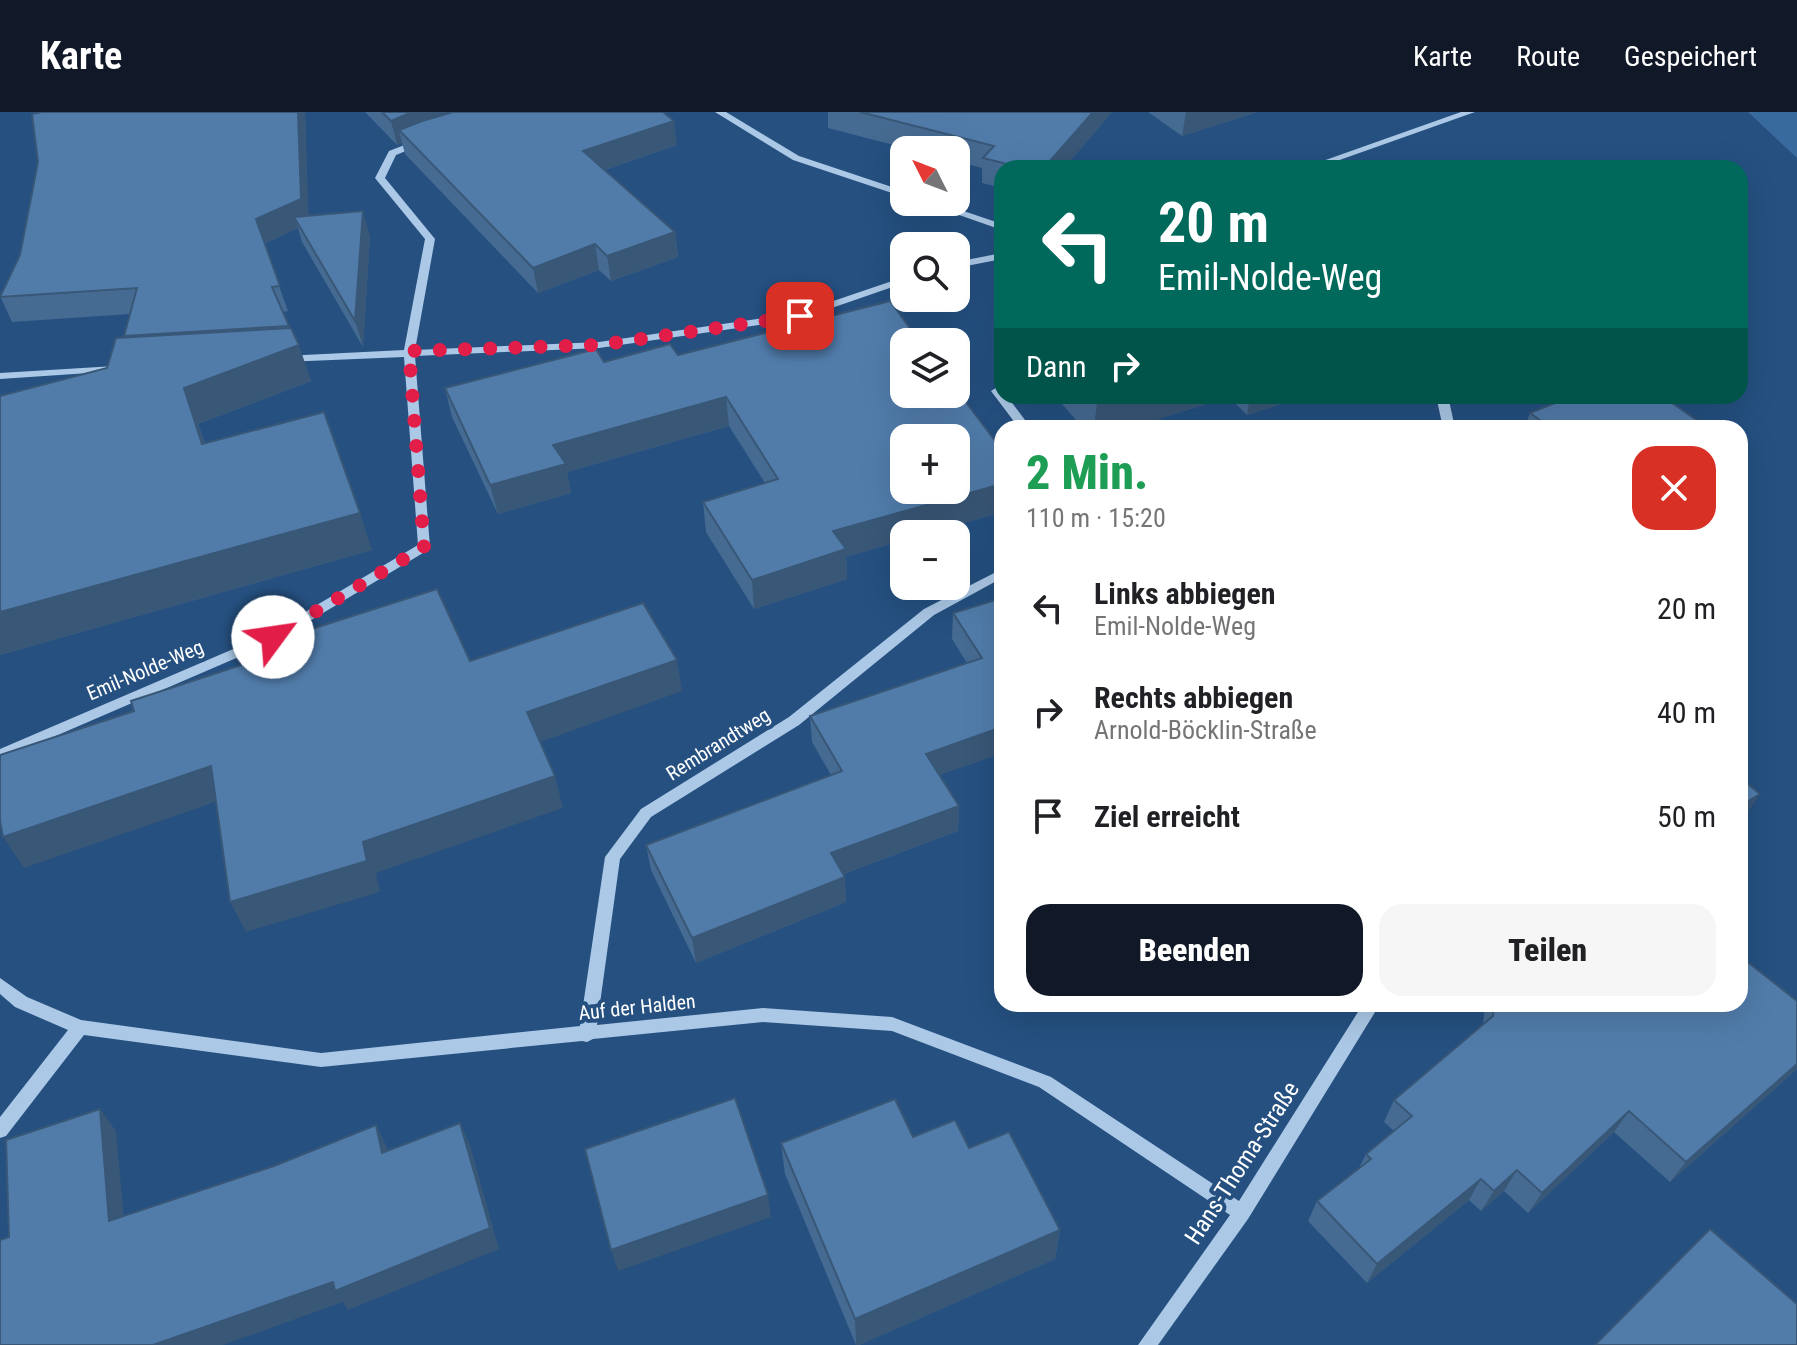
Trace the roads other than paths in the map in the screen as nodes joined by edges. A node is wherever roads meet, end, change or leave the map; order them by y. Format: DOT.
graph roads {
  1 [pos="720,112"];
  2 [pos="1437,112"];
  3 [pos="1470,112"];
  4 [pos="1451,119"];
  5 [pos="424,140"];
  6 [pos="1331,160"];
  7 [pos="890,189"];
  8 [pos="969,216"];
  9 [pos="994,224"];
  10 [pos="994,258"];
  11 [pos="970,262"];
  12 [pos="890,285"];
  13 [pos="409,351"];
  14 [pos="268,360"];
  15 [pos="126,368"];
  16 [pos="0,376"];
  17 [pos="1007,404"];
  18 [pos="1019,420"];
  19 [pos="994,577"];
  20 [pos="0,755"];
  21 [pos="0,985"];
  22 [pos="1367,1012"];
  23 [pos="80,1027"];
  24 [pos="587,1035"];
  25 [pos="0,1130"];
  26 [pos="1242,1213"];
  27 [pos="1147,1345"];
  1 -- 7 [label="street"];
  2 -- 4 [label="street"];
  3 -- 4 [label="street"];
  4 -- 6 [label="street"];
  5 -- 13 [label="street"];
  8 -- 9 [label="street"];
  10 -- 11 [label="street"];
  12 -- 13 [label="street"];
  13 -- 14 [label="street"];
  13 -- 20 [label="street, Emil-Nolde-Weg"];
  15 -- 16 [label="street"];
  17 -- 18 [label="street"];
  19 -- 24 [label="street, Rembrandtweg"];
  21 -- 23 [label="street, Auf der Halden"];
  22 -- 26 [label="street, Hans-Thoma-Straße"];
  23 -- 24 [label="street, Auf der Halden"];
  23 -- 25 [label="street"];
  24 -- 26 [label="street, Auf der Halden"];
  26 -- 27 [label="street, Hans-Thoma-Straße"];
}
